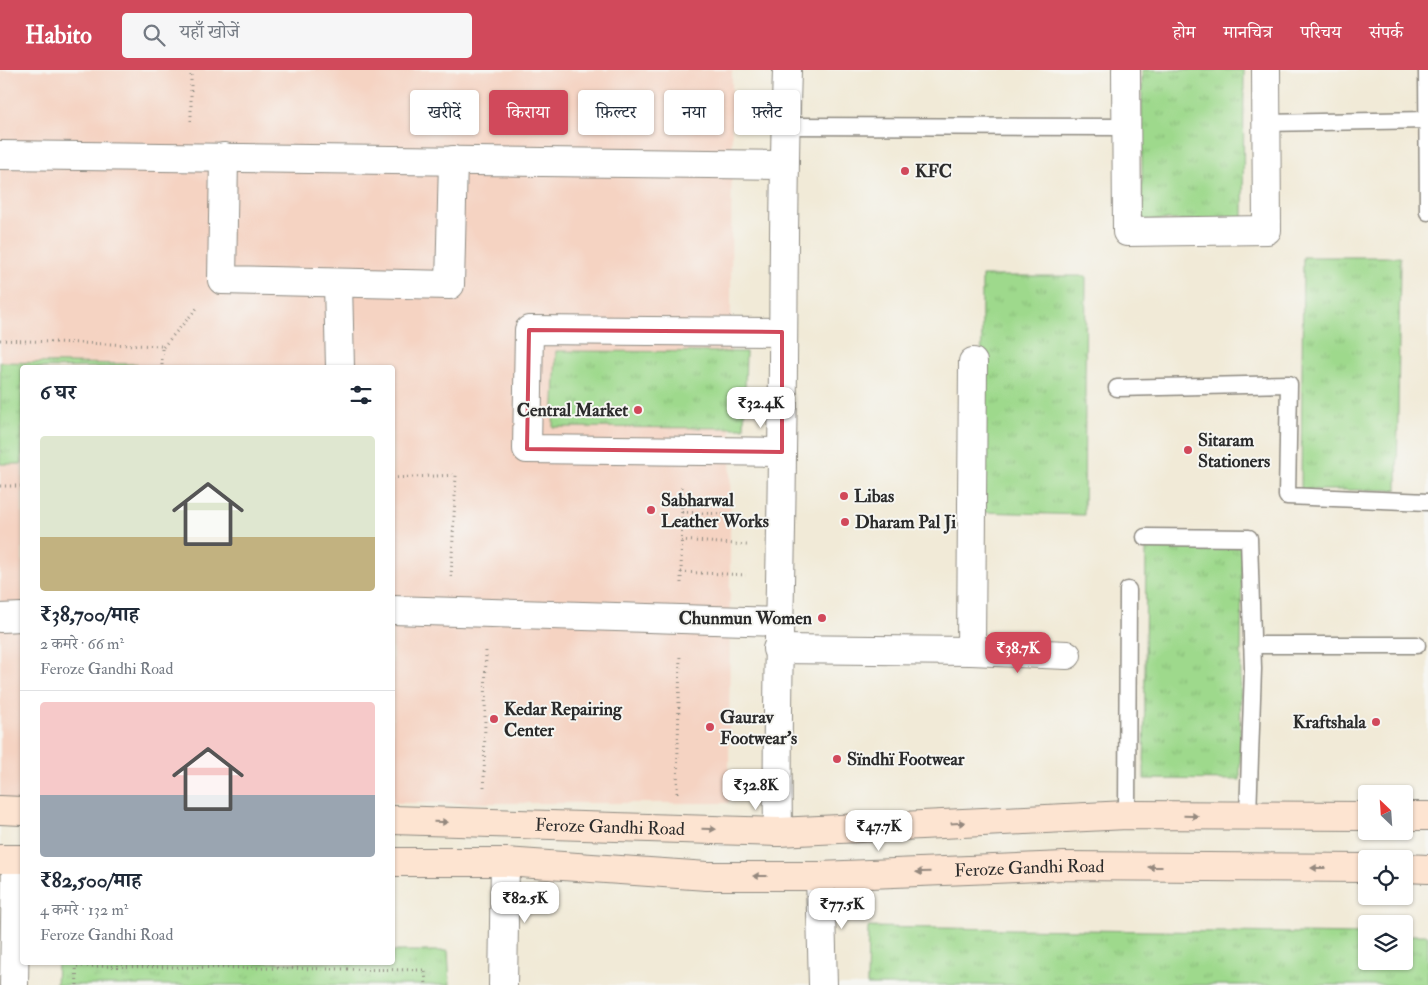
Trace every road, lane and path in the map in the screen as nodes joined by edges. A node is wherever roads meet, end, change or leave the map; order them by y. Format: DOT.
graph roads {
  1 [pos="191,70"];
  2 [pos="787,70"];
  3 [pos="1126,70"];
  4 [pos="1266,70"];
  5 [pos="1427,70"];
  6 [pos="786,90"];
  7 [pos="1428,120"];
  8 [pos="1266,123"];
  9 [pos="800,126"];
  10 [pos="1126,127"];
  11 [pos="785,135"];
  12 [pos="0,155"];
  13 [pos="224,157"];
  14 [pos="192,158"];
  15 [pos="453,160"];
  16 [pos="784,165"];
  17 [pos="1428,212"];
  18 [pos="222,280"];
  19 [pos="338,283"];
  20 [pos="782,332"];
  21 [pos="0,340"];
  22 [pos="162,348"];
  23 [pos="973,362"];
  24 [pos="162,365"];
  25 [pos="340,365"];
  26 [pos="1117,388"];
  27 [pos="782,452"];
  28 [pos="395,478"];
  29 [pos="0,486"];
  30 [pos="20,486"];
  31 [pos="1428,502"];
  32 [pos="682,512"];
  33 [pos="781,517"];
  34 [pos="1145,537"];
  35 [pos="681,540"];
  36 [pos="780,548"];
  37 [pos="681,572"];
  38 [pos="779,576"];
  39 [pos="1128,590"];
  40 [pos="395,610"];
  41 [pos="450,611"];
  42 [pos="487,614"];
  43 [pos="20,617"];
  44 [pos="0,618"];
  45 [pos="778,636"];
  46 [pos="1252,645"];
  47 [pos="1416,645"];
  48 [pos="971,651"];
  49 [pos="1067,655"];
  50 [pos="0,810"];
  51 [pos="20,811"];
  52 [pos="1127,815"];
  53 [pos="1248,816"];
  54 [pos="1358,816"];
  55 [pos="1413,816"];
  56 [pos="1428,816"];
  57 [pos="395,820"];
  58 [pos="482,822"];
  59 [pos="778,832"];
  60 [pos="13,859"];
  61 [pos="395,862"];
  62 [pos="505,862"];
  63 [pos="1358,868"];
  64 [pos="1413,868"];
  65 [pos="1428,868"];
  66 [pos="820,876"];
  67 [pos="14,985"];
  68 [pos="77,985"];
  69 [pos="426,985"];
  70 [pos="503,985"];
  71 [pos="822,985"];
  1 -- 14 [label="path"];
  2 -- 6 [label="street"];
  3 -- 10 [label="street"];
  4 -- 8 [label="street"];
  5 -- 7 [label="lane"];
  7 -- 8 [label="lane"];
  7 -- 17 [label="lane"];
  8 -- 10 [label="street"];
  9 -- 10 [label="lane"];
  11 -- 16 [label="street"];
  12 -- 14 [label="street"];
  13 -- 14 [label="street"];
  13 -- 15 [label="street"];
  13 -- 18 [label="street"];
  15 -- 16 [label="street"];
  15 -- 19 [label="street"];
  16 -- 20 [label="street"];
  18 -- 19 [label="street"];
  18 -- 22 [label="path"];
  19 -- 25 [label="street"];
  20 -- 27 [label="street"];
  20 -- 27 [label="street"];
  21 -- 22 [label="path"];
  22 -- 24 [label="path"];
  23 -- 48 [label="street"];
  26 -- 31 [label="lane"];
  27 -- 33 [label="street"];
  28 -- 41 [label="path"];
  29 -- 30 [label="path"];
  32 -- 33 [label="path"];
  33 -- 36 [label="street"];
  34 -- 46 [label="lane"];
  35 -- 36 [label="path"];
  36 -- 38 [label="street"];
  37 -- 38 [label="path"];
  38 -- 45 [label="street"];
  39 -- 52 [label="lane"];
  40 -- 41 [label="street"];
  41 -- 42 [label="street"];
  42 -- 45 [label="street"];
  42 -- 58 [label="path"];
  43 -- 44 [label="street"];
  45 -- 48 [label="street"];
  45 -- 59 [label="street"];
  46 -- 47 [label="lane"];
  46 -- 53 [label="lane"];
  48 -- 49 [label="street"];
  50 -- 51 [label="street"];
  52 -- 53 [label="street, Feroze Gandhi Road, one-way"];
  59 -- 52 [label="street, Feroze Gandhi Road, one-way"];
  53 -- 54 [label="street, Feroze Gandhi Road"];
  55 -- 56 [label="street"];
  57 -- 58 [label="street, Feroze Gandhi Road, one-way"];
  58 -- 59 [label="street, Feroze Gandhi Road, one-way"];
  60 -- 67 [label="street"];
  61 -- 62 [label="street, Feroze Gandhi Road"];
  66 -- 62 [label="street, Feroze Gandhi Road, one-way"];
  62 -- 70 [label="street"];
  63 -- 66 [label="street, Feroze Gandhi Road, one-way"];
  64 -- 65 [label="street"];
  66 -- 71 [label="street"];
  68 -- 69 [label="path"];
}
